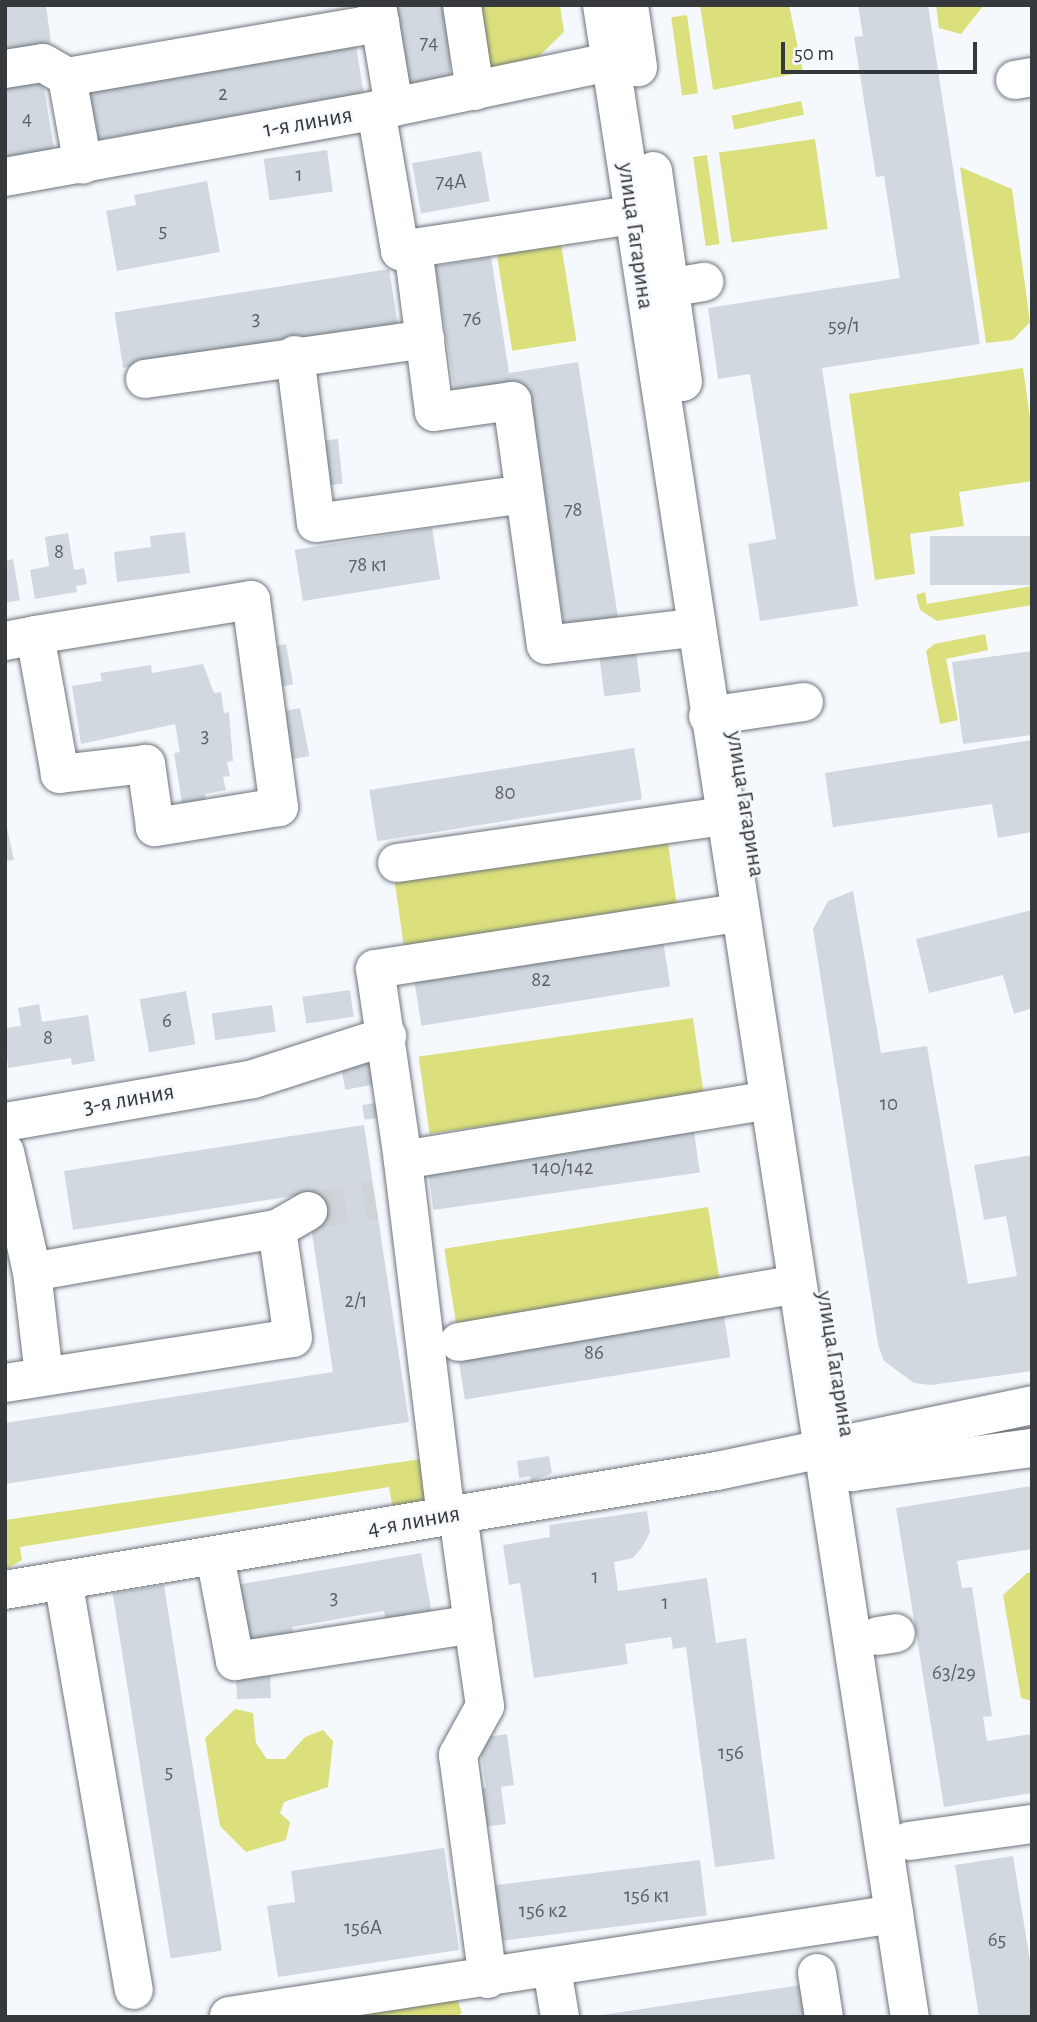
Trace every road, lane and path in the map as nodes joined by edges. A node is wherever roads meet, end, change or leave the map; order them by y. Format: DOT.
graph roads {
  1 [pos="462,5"];
  2 [pos="602,5"];
  3 [pos="629,5"];
  4 [pos="378,14"];
  5 [pos="610,62"];
  6 [pos="5,69"];
  7 [pos="68,77"];
  8 [pos="475,91"];
  9 [pos="385,109"];
  10 [pos="83,165"];
  11 [pos="5,177"];
  12 [pos="632,215"];
  13 [pos="413,248"];
  14 [pos="425,339"];
  15 [pos="295,355"];
  16 [pos="145,379"];
  17 [pos="524,494"];
  18 [pos="694,628"];
  19 [pos="20,638"];
  20 [pos="804,702"];
  21 [pos="719,714"];
  22 [pos="724,816"];
  23 [pos="397,863"];
  24 [pos="738,914"];
  25 [pos="387,1035"];
  26 [pos="768,1100"];
  27 [pos="5,1122"];
  28 [pos="7,1165"];
  29 [pos="395,1185"];
  30 [pos="32,1272"];
  31 [pos="797,1283"];
  32 [pos="459,1342"];
  33 [pos="44,1375"];
  34 [pos="5,1383"];
  35 [pos="1032,1405"];
  36 [pos="1032,1448"];
  37 [pos="840,1455"];
  38 [pos="452,1516"];
  39 [pos="215,1556"];
  40 [pos="63,1580"];
  41 [pos="5,1590"];
  42 [pos="473,1624"];
  43 [pos="1032,1824"];
  44 [pos="909,1841"];
  45 [pos="894,1914"];
  46 [pos="552,1969"];
  47 [pos="817,1973"];
  48 [pos="488,1979"];
  49 [pos="134,1990"];
  50 [pos="229,2016"];
  51 [pos="560,2017"];
  52 [pos="824,2017"];
  53 [pos="910,2017"];
  54 [pos="935,2017"];
  1 -- 8 [label="main road"];
  2 -- 5 [label="main road, улица Гагарина"];
  3 -- 21 [label="main road, улица Гагарина"];
  4 -- 7 [label="main road"];
  4 -- 9 [label="main road"];
  5 -- 8 [label="main road, 1-я линия"];
  5 -- 12 [label="main road, улица Гагарина"];
  6 -- 7 [label="main road"];
  7 -- 10 [label="main road"];
  8 -- 9 [label="main road, 1-я линия"];
  9 -- 10 [label="main road, 1-я линия"];
  9 -- 13 [label="main road"];
  10 -- 11 [label="main road, 1-я линия"];
  12 -- 13 [label="main road"];
  12 -- 18 [label="main road, улица Гагарина"];
  13 -- 14 [label="main road"];
  14 -- 15 [label="main road"];
  14 -- 17 [label="main road"];
  15 -- 16 [label="main road"];
  15 -- 17 [label="main road"];
  17 -- 18 [label="main road"];
  18 -- 21 [label="main road, улица Гагарина"];
  19 -- 19 [label="main road"];
  20 -- 21 [label="main road"];
  21 -- 22 [label="main road, улица Гагарина"];
  21 -- 37 [label="main road, улица Гагарина"];
  22 -- 23 [label="main road"];
  22 -- 24 [label="main road, улица Гагарина"];
  24 -- 25 [label="main road"];
  24 -- 26 [label="main road, улица Гагарина"];
  25 -- 27 [label="main road, 3-я линия"];
  25 -- 29 [label="main road"];
  26 -- 29 [label="main road"];
  26 -- 31 [label="main road, улица Гагарина"];
  28 -- 30 [label="main road"];
  29 -- 38 [label="main road"];
  30 -- 33 [label="main road"];
  30 -- 33 [label="main road"];
  31 -- 32 [label="main road"];
  31 -- 37 [label="main road, улица Гагарина"];
  33 -- 34 [label="main road"];
  35 -- 37 [label="main road"];
  36 -- 37 [label="main road"];
  37 -- 38 [label="main road, 4-я линия"];
  37 -- 44 [label="main road, улица Гагарина"];
  37 -- 45 [label="main road, улица Гагарина"];
  38 -- 39 [label="main road, 4-я линия"];
  38 -- 42 [label="main road"];
  39 -- 40 [label="main road, 4-я линия"];
  39 -- 42 [label="main road"];
  40 -- 41 [label="main road, 4-я линия"];
  40 -- 49 [label="main road"];
  42 -- 48 [label="main road"];
  43 -- 44 [label="main road"];
  44 -- 54 [label="main road, улица Гагарина"];
  45 -- 46 [label="main road"];
  45 -- 53 [label="main road, улица Гагарина"];
  46 -- 48 [label="main road"];
  46 -- 51 [label="main road"];
  47 -- 52 [label="main road"];
  48 -- 50 [label="main road"];
}
